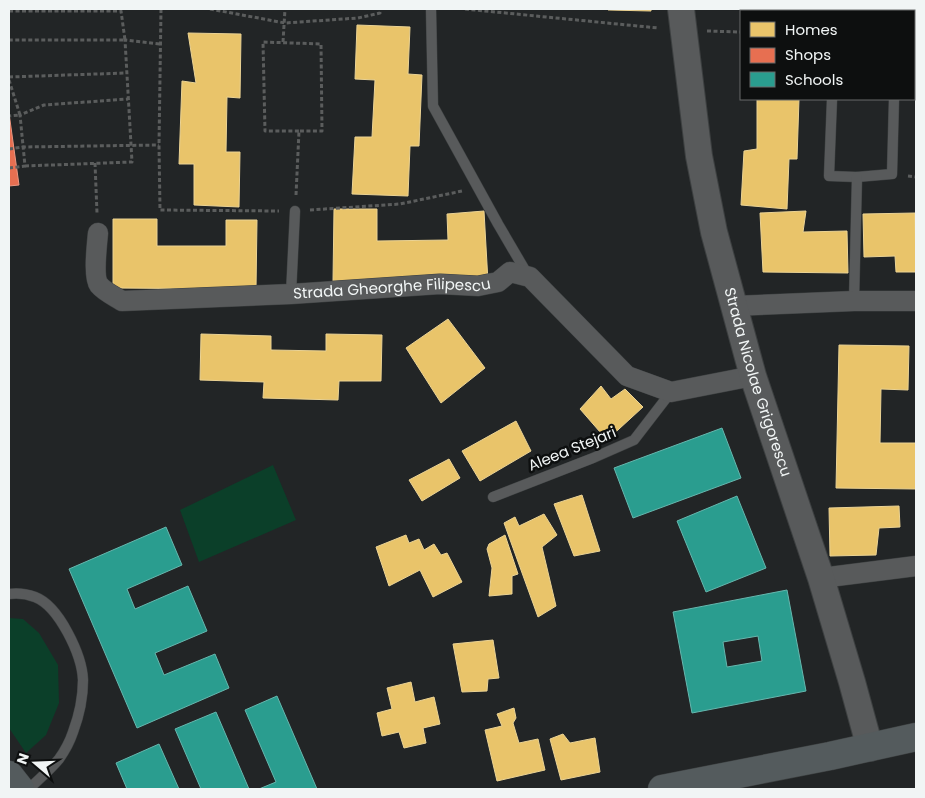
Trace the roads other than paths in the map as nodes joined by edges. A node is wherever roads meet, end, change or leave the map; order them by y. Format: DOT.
graph roads {
  1 [pos="431,9"];
  2 [pos="682,20"];
  3 [pos="832,100"];
  4 [pos="894,100"];
  5 [pos="857,177"];
  6 [pos="295,211"];
  7 [pos="98,233"];
  8 [pos="530,278"];
  9 [pos="291,294"];
  10 [pos="854,301"];
  11 [pos="916,301"];
  12 [pos="733,306"];
  13 [pos="753,376"];
  14 [pos="672,392"];
  15 [pos="493,497"];
  16 [pos="916,566"];
  17 [pos="821,578"];
  18 [pos="9,594"];
  19 [pos="916,737"];
  20 [pos="870,748"];
  21 [pos="9,774"];
  22 [pos="20,789"];
  23 [pos="29,789"];
  24 [pos="662,789"];
  1 -- 8 [label="lane"];
  2 -- 12 [label="street, Strada Nicolae Grigorescu"];
  3 -- 5 [label="lane"];
  4 -- 5 [label="lane"];
  5 -- 10 [label="lane"];
  6 -- 9 [label="lane"];
  7 -- 9 [label="street, Strada Gheorghe Filipescu"];
  8 -- 9 [label="street, Strada Gheorghe Filipescu"];
  8 -- 14 [label="street"];
  10 -- 11 [label="street"];
  10 -- 12 [label="street"];
  12 -- 13 [label="street, Strada Nicolae Grigorescu"];
  13 -- 14 [label="street"];
  13 -- 17 [label="street, Strada Nicolae Grigorescu"];
  14 -- 15 [label="lane, Aleea Stejari"];
  16 -- 17 [label="street"];
  17 -- 20 [label="street, Strada Nicolae Grigorescu"];
  18 -- 23 [label="lane"];
  19 -- 20 [label="main road"];
  20 -- 24 [label="main road"];
  21 -- 22 [label="main road"];
}
